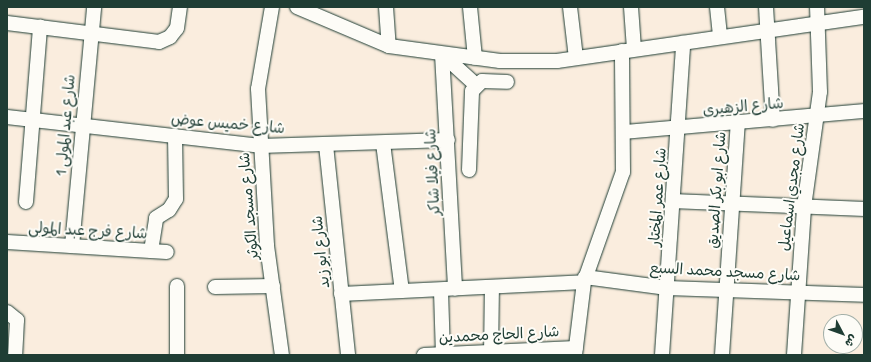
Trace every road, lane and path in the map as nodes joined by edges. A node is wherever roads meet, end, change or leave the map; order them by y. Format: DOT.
graph roads {
  1 [pos="94,7"];
  2 [pos="180,7"];
  3 [pos="272,7"];
  4 [pos="297,7"];
  5 [pos="386,7"];
  6 [pos="470,7"];
  7 [pos="570,7"];
  8 [pos="631,7"];
  9 [pos="717,7"];
  10 [pos="766,7"];
  11 [pos="817,7"];
  12 [pos="864,17"];
  13 [pos="7,23"];
  14 [pos="818,23"];
  15 [pos="40,27"];
  16 [pos="768,30"];
  17 [pos="91,33"];
  18 [pos="720,37"];
  19 [pos="684,42"];
  20 [pos="389,46"];
  21 [pos="628,50"];
  22 [pos="442,54"];
  23 [pos="475,58"];
  24 [pos="576,58"];
  25 [pos="507,82"];
  26 [pos="476,85"];
  27 [pos="864,111"];
  28 [pos="817,116"];
  29 [pos="7,117"];
  30 [pos="33,120"];
  31 [pos="773,120"];
  32 [pos="738,123"];
  33 [pos="82,126"];
  34 [pos="679,128"];
  35 [pos="624,132"];
  36 [pos="176,136"];
  37 [pos="448,140"];
  38 [pos="383,143"];
  39 [pos="326,145"];
  40 [pos="260,146"];
  41 [pos="469,170"];
  42 [pos="674,201"];
  43 [pos="26,202"];
  44 [pos="732,205"];
  45 [pos="804,207"];
  46 [pos="864,209"];
  47 [pos="7,242"];
  48 [pos="72,246"];
  49 [pos="151,251"];
  50 [pos="167,252"];
  51 [pos="584,280"];
  52 [pos="177,286"];
  53 [pos="273,286"];
  54 [pos="215,287"];
  55 [pos="492,287"];
  56 [pos="455,288"];
  57 [pos="666,288"];
  58 [pos="725,290"];
  59 [pos="402,291"];
  60 [pos="441,291"];
  61 [pos="796,291"];
  62 [pos="341,294"];
  63 [pos="864,295"];
  64 [pos="7,312"];
  65 [pos="575,351"];
  66 [pos="490,353"];
  67 [pos="443,354"];
  68 [pos="15,355"];
  69 [pos="177,355"];
  70 [pos="282,355"];
  71 [pos="348,355"];
  72 [pos="424,355"];
  73 [pos="662,355"];
  74 [pos="722,355"];
  75 [pos="794,355"];
  1 -- 17 [label="street, شارع عبد المولى 1"];
  2 -- 17 [label="street"];
  3 -- 40 [label="street, شارع مسجد الكوثر"];
  4 -- 20 [label="street"];
  5 -- 20 [label="street"];
  6 -- 23 [label="street"];
  7 -- 24 [label="street"];
  8 -- 21 [label="street"];
  9 -- 18 [label="street"];
  10 -- 16 [label="street"];
  11 -- 14 [label="street, شارع مجدي اسماعيل"];
  12 -- 14 [label="street"];
  13 -- 15 [label="street"];
  14 -- 16 [label="street"];
  14 -- 28 [label="street, شارع مجدي اسماعيل"];
  15 -- 17 [label="street"];
  15 -- 30 [label="street"];
  16 -- 18 [label="street"];
  16 -- 31 [label="street"];
  17 -- 33 [label="street, شارع عبد المولى 1"];
  18 -- 19 [label="street"];
  19 -- 21 [label="street"];
  19 -- 34 [label="street, شارع عمر المختار"];
  20 -- 22 [label="street"];
  21 -- 24 [label="street"];
  21 -- 35 [label="street"];
  22 -- 23 [label="street"];
  22 -- 26 [label="street"];
  22 -- 37 [label="street, شارع فيلا شاكر"];
  23 -- 24 [label="street"];
  25 -- 26 [label="street"];
  26 -- 41 [label="street"];
  27 -- 28 [label="street, شارع الزهيرى"];
  28 -- 31 [label="street, شارع الزهيرى"];
  28 -- 45 [label="street, شارع مجدي اسماعيل"];
  29 -- 30 [label="street, شارع خميس عوض"];
  30 -- 33 [label="street, شارع خميس عوض"];
  30 -- 43 [label="street"];
  31 -- 32 [label="street, شارع الزهيرى"];
  32 -- 34 [label="street, شارع الزهيرى"];
  32 -- 44 [label="street, شارع ابو بكر الصديق"];
  33 -- 36 [label="street, شارع خميس عوض"];
  33 -- 48 [label="street, شارع عبد المولى 1"];
  34 -- 35 [label="street, شارع الزهيرى"];
  34 -- 42 [label="street, شارع عمر المختار"];
  35 -- 51 [label="street"];
  36 -- 40 [label="street, شارع خميس عوض"];
  36 -- 49 [label="street"];
  37 -- 38 [label="street, شارع خميس عوض"];
  37 -- 56 [label="street, شارع فيلا شاكر"];
  38 -- 39 [label="street, شارع خميس عوض"];
  38 -- 59 [label="street"];
  39 -- 40 [label="street, شارع خميس عوض"];
  39 -- 62 [label="street, شارع ابو زيد"];
  40 -- 53 [label="street, شارع مسجد الكوثر"];
  42 -- 44 [label="street"];
  42 -- 57 [label="street, شارع عمر المختار"];
  44 -- 45 [label="street"];
  44 -- 58 [label="street, شارع ابو بكر الصديق"];
  45 -- 46 [label="street"];
  45 -- 61 [label="street, شارع مجدي اسماعيل"];
  47 -- 48 [label="street, شارع فرج عبد المولى"];
  48 -- 49 [label="street, شارع فرج عبد المولى"];
  49 -- 50 [label="street, شارع فرج عبد المولى"];
  51 -- 55 [label="street, شارع مسجد محمد السبع"];
  51 -- 57 [label="street, شارع مسجد محمد السبع"];
  51 -- 65 [label="street"];
  52 -- 69 [label="street"];
  53 -- 54 [label="street"];
  53 -- 70 [label="street, شارع مسجد الكوثر"];
  55 -- 56 [label="street, شارع مسجد محمد السبع"];
  55 -- 66 [label="street"];
  56 -- 60 [label="street, شارع مسجد محمد السبع"];
  57 -- 58 [label="street, شارع مسجد محمد السبع"];
  57 -- 73 [label="street, شارع عمر المختار"];
  58 -- 61 [label="street, شارع مسجد محمد السبع"];
  58 -- 74 [label="street, شارع ابو بكر الصديق"];
  59 -- 60 [label="street, شارع مسجد محمد السبع"];
  59 -- 62 [label="street, شارع مسجد محمد السبع"];
  60 -- 67 [label="street"];
  61 -- 63 [label="street, شارع مسجد محمد السبع"];
  61 -- 75 [label="street, شارع مجدي اسماعيل"];
  62 -- 71 [label="street, شارع ابو زيد"];
  64 -- 68 [label="street"];
  65 -- 66 [label="street, شارع الحاج محمدين"];
  66 -- 67 [label="street, شارع الحاج محمدين"];
  67 -- 72 [label="street, شارع الحاج محمدين"];
}
